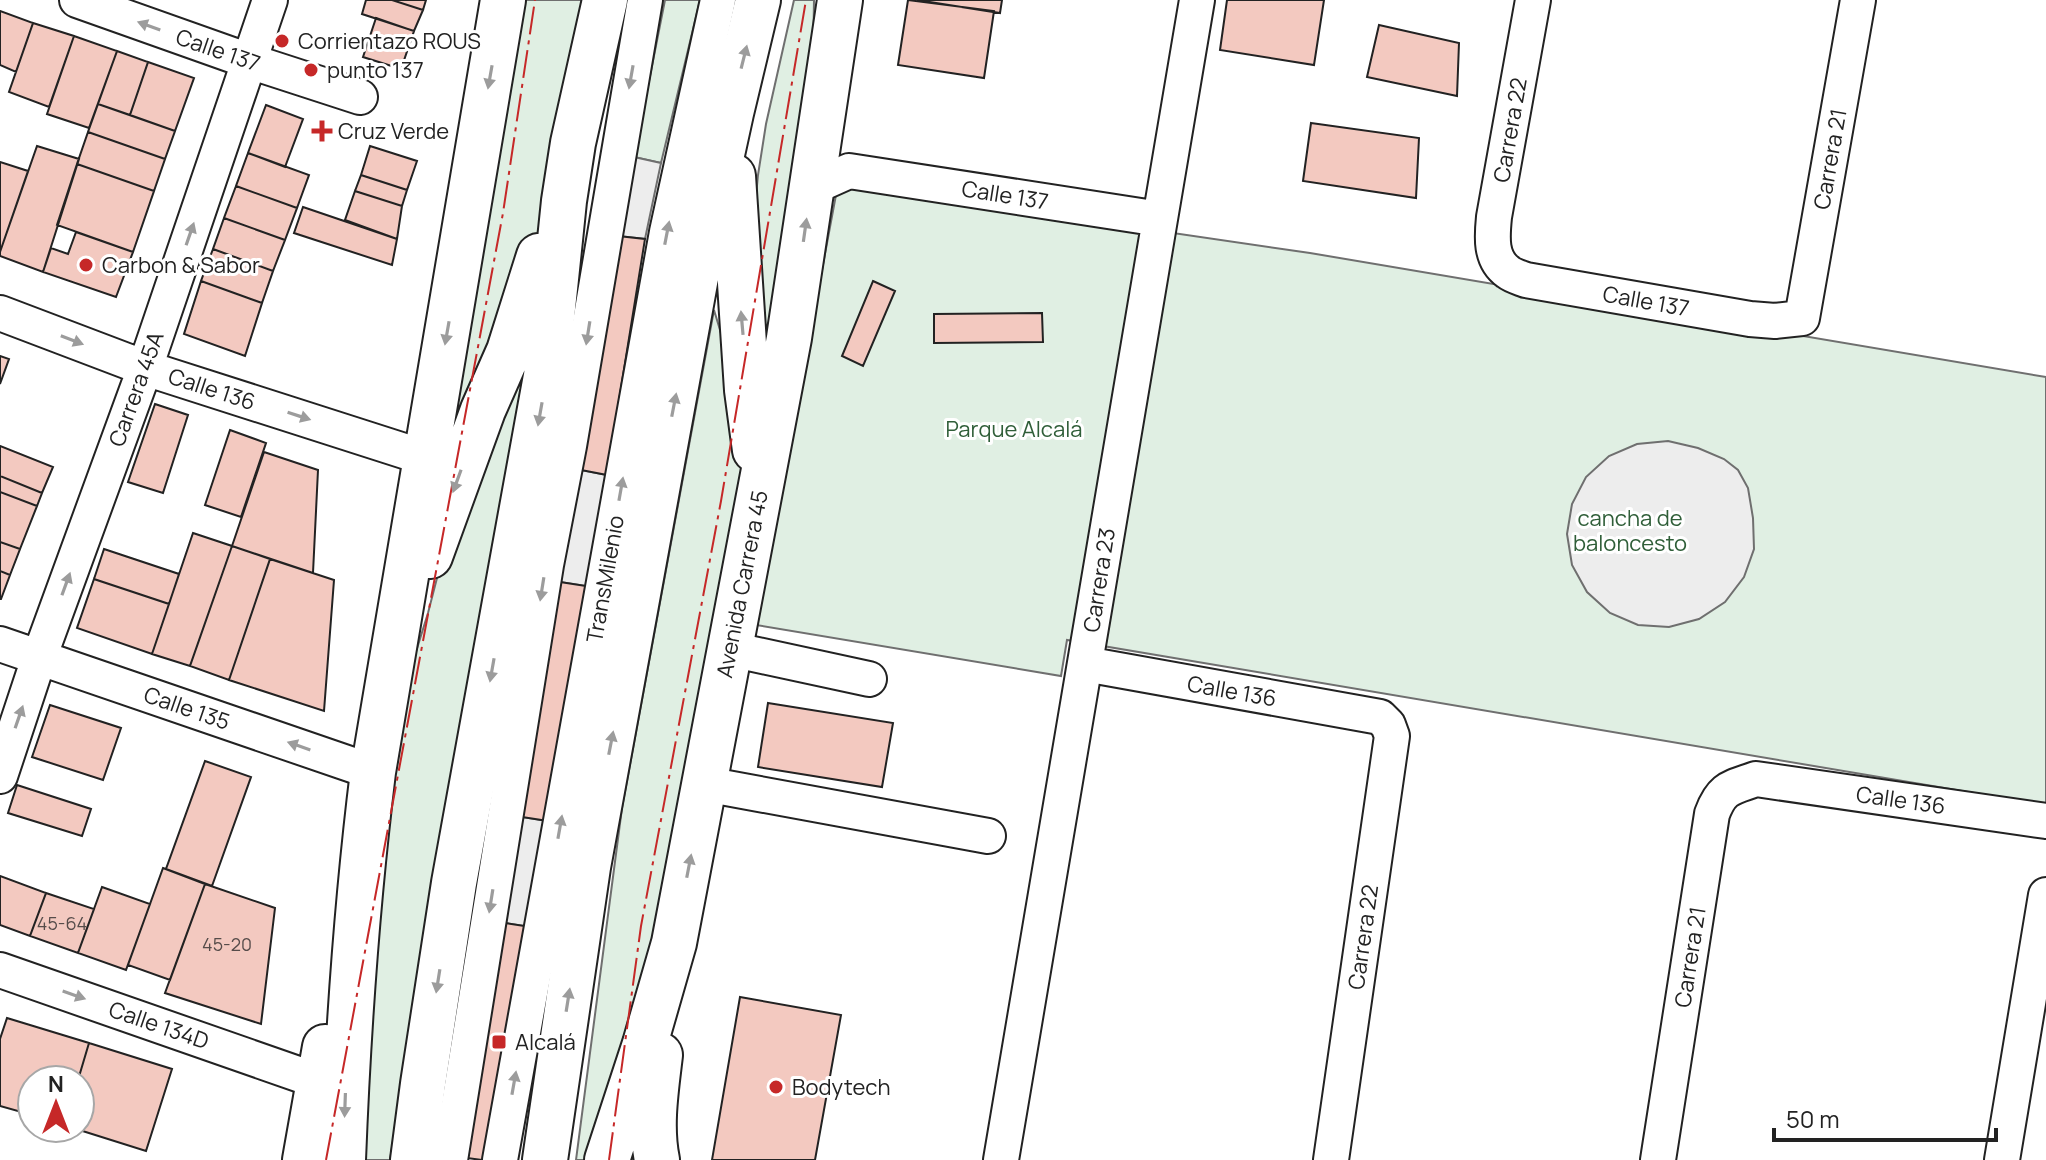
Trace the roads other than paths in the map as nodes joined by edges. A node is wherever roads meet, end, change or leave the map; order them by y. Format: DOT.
graph roads {
  1 [pos="77,0"];
  2 [pos="270,0"];
  3 [pos="503,0"];
  4 [pos="605,0"];
  5 [pos="645,0"];
  6 [pos="718,0"];
  7 [pos="758,0"];
  8 [pos="840,0"];
  9 [pos="1197,0"];
  10 [pos="1533,0"];
  11 [pos="1858,0"];
  12 [pos="249,61"];
  13 [pos="360,97"];
  14 [pos="731,113"];
  15 [pos="573,143"];
  16 [pos="830,180"];
  17 [pos="1160,219"];
  18 [pos="1497,259"];
  19 [pos="0,313"];
  20 [pos="1802,318"];
  21 [pos="145,368"];
  22 [pos="426,458"];
  23 [pos="756,513"];
  24 [pos="0,644"];
  25 [pos="730,649"];
  26 [pos="39,658"];
  27 [pos="1085,664"];
  28 [pos="869,679"];
  29 [pos="387,692"];
  30 [pos="1380,717"];
  31 [pos="373,772"];
  32 [pos="0,776"];
  33 [pos="1756,779"];
  34 [pos="705,784"];
  35 [pos="2046,821"];
  36 [pos="366,832"];
  37 [pos="988,836"];
  38 [pos="2046,895"];
  39 [pos="674,943"];
  40 [pos="0,970"];
  41 [pos="318,1081"];
  42 [pos="305,1160"];
  43 [pos="343,1160"];
  44 [pos="413,1160"];
  45 [pos="450,1160"];
  46 [pos="500,1160"];
  47 [pos="545,1160"];
  48 [pos="607,1160"];
  49 [pos="657,1160"];
  50 [pos="1001,1160"];
  51 [pos="1331,1160"];
  52 [pos="1658,1160"];
  53 [pos="2002,1160"];
  12 -- 1 [label="street, Calle 137, one-way"];
  2 -- 12 [label="street, Carrera 45A"];
  3 -- 22 [label="highway, one-way"];
  4 -- 15 [label="highway"];
  5 -- 45 [label="street, one-way"];
  46 -- 6 [label="street, TransMilenio, one-way"];
  14 -- 7 [label="highway, one-way"];
  8 -- 16 [label="highway, Avenida Carrera 45"];
  9 -- 17 [label="street, Carrera 23"];
  10 -- 18 [label="street, Carrera 22"];
  11 -- 20 [label="street, Carrera 21"];
  12 -- 13 [label="street, Calle 137"];
  21 -- 12 [label="street, Carrera 45A, one-way"];
  23 -- 14 [label="highway, one-way"];
  47 -- 14 [label="highway, one-way"];
  15 -- 29 [label="highway, one-way"];
  15 -- 44 [label="highway, one-way"];
  16 -- 17 [label="street, Calle 137"];
  23 -- 16 [label="highway, Avenida Carrera 45, one-way"];
  17 -- 27 [label="street, Carrera 23"];
  18 -- 20 [label="street, Calle 137"];
  19 -- 21 [label="street, Calle 136, one-way"];
  21 -- 22 [label="street, Calle 136, one-way"];
  26 -- 21 [label="street, Carrera 45A, one-way"];
  22 -- 29 [label="highway"];
  23 -- 25 [label="highway, Avenida Carrera 45"];
  24 -- 26 [label="street, Calle 135"];
  25 -- 28 [label="street"];
  25 -- 34 [label="highway, Avenida Carrera 45"];
  31 -- 26 [label="street, Calle 135, one-way"];
  32 -- 26 [label="street, Carrera 45A, one-way"];
  27 -- 30 [label="street, Calle 136"];
  27 -- 50 [label="street, Carrera 23"];
  29 -- 31 [label="highway"];
  30 -- 51 [label="street, Carrera 22"];
  31 -- 36 [label="highway"];
  33 -- 35 [label="street, Calle 136"];
  33 -- 52 [label="street, Carrera 21"];
  34 -- 37 [label="street"];
  39 -- 34 [label="highway, Avenida Carrera 45, one-way"];
  36 -- 41 [label="highway"];
  36 -- 43 [label="highway, one-way"];
  38 -- 53 [label="street"];
  39 -- 48 [label="highway, Avenida Carrera 45"];
  39 -- 49 [label="highway"];
  40 -- 41 [label="street, Calle 134D, one-way"];
  41 -- 42 [label="highway"];
}
